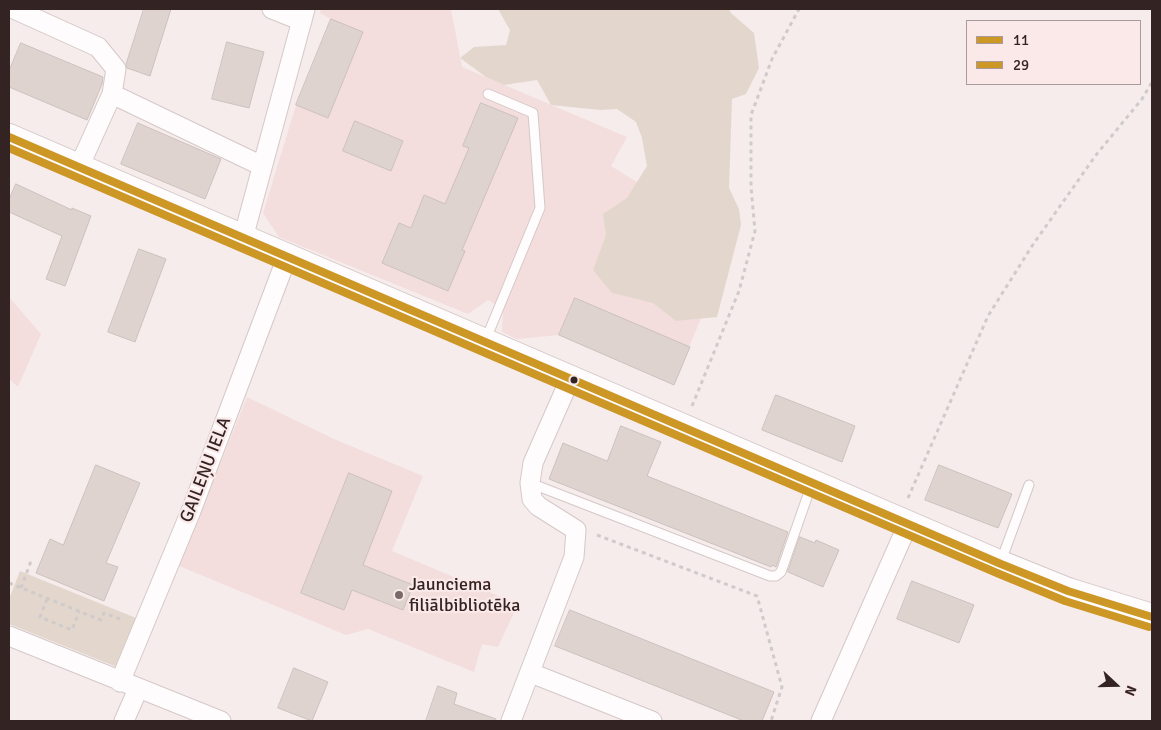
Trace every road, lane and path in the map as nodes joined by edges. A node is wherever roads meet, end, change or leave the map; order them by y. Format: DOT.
graph roads {
  1 [pos="14,9"];
  2 [pos="272,9"];
  3 [pos="799,9"];
  4 [pos="303,15"];
  5 [pos="1152,82"];
  6 [pos="112,94"];
  7 [pos="488,94"];
  8 [pos="9,138"];
  9 [pos="262,166"];
  10 [pos="79,167"];
  11 [pos="243,238"];
  12 [pos="287,257"];
  13 [pos="485,342"];
  14 [pos="570,378"];
  15 [pos="684,427"];
  16 [pos="530,483"];
  17 [pos="812,483"];
  18 [pos="1029,485"];
  19 [pos="904,522"];
  20 [pos="576,530"];
  21 [pos="31,562"];
  22 [pos="1000,564"];
  23 [pos="9,583"];
  24 [pos="20,588"];
  25 [pos="48,599"];
  26 [pos="79,612"];
  27 [pos="1152,617"];
  28 [pos="132,624"];
  29 [pos="9,636"];
  30 [pos="531,673"];
  31 [pos="120,682"];
  32 [pos="138,689"];
  33 [pos="124,721"];
  34 [pos="221,721"];
  35 [pos="511,721"];
  36 [pos="652,721"];
  37 [pos="771,721"];
  38 [pos="821,721"];
  1 -- 6 [label="street"];
  2 -- 4 [label="street"];
  3 -- 15 [label="path"];
  4 -- 9 [label="street"];
  5 -- 19 [label="path"];
  6 -- 9 [label="street"];
  6 -- 10 [label="street"];
  7 -- 13 [label="lane"];
  8 -- 10 [label="main road"];
  9 -- 11 [label="street"];
  10 -- 11 [label="main road"];
  11 -- 12 [label="main road"];
  12 -- 13 [label="main road"];
  12 -- 31 [label="street, GAILEŅU IELA"];
  13 -- 14 [label="main road"];
  14 -- 15 [label="main road"];
  14 -- 16 [label="street"];
  15 -- 17 [label="main road"];
  16 -- 17 [label="lane"];
  16 -- 20 [label="street"];
  17 -- 19 [label="main road"];
  18 -- 22 [label="lane"];
  19 -- 22 [label="main road"];
  19 -- 38 [label="street"];
  20 -- 30 [label="street"];
  20 -- 37 [label="path"];
  21 -- 24 [label="path"];
  22 -- 27 [label="main road"];
  23 -- 24 [label="path"];
  24 -- 25 [label="path"];
  25 -- 26 [label="path"];
  25 -- 26 [label="path"];
  26 -- 28 [label="path"];
  29 -- 31 [label="street"];
  30 -- 35 [label="street"];
  30 -- 36 [label="street"];
  31 -- 32 [label="street"];
  32 -- 33 [label="street"];
  32 -- 34 [label="street"];
}
